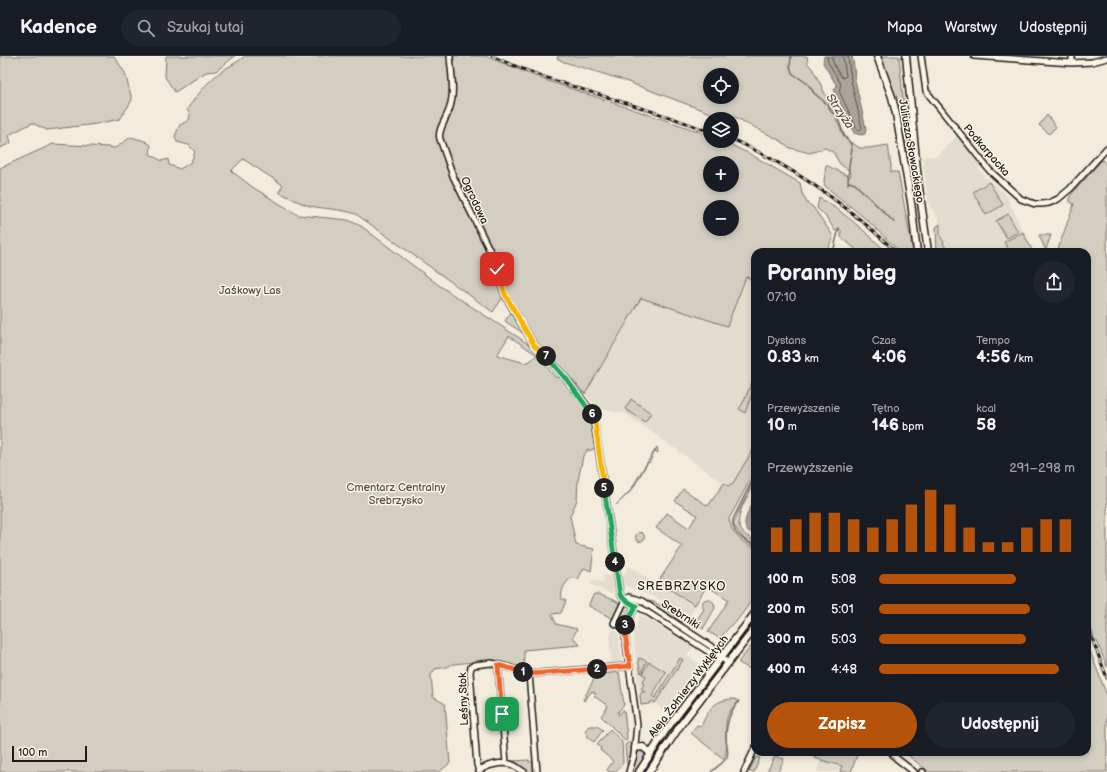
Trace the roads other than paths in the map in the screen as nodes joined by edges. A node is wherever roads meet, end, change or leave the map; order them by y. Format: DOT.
graph roads {
  1 [pos="450,56"];
  2 [pos="877,56"];
  3 [pos="906,56"];
  4 [pos="921,56"];
  5 [pos="974,56"];
  6 [pos="1072,56"];
  7 [pos="1107,58"];
  8 [pos="1072,63"];
  9 [pos="1107,148"];
  10 [pos="917,248"];
  11 [pos="927,248"];
  12 [pos="625,600"];
  13 [pos="636,606"];
  14 [pos="751,618"];
  15 [pos="624,627"];
  16 [pos="683,628"];
  17 [pos="680,633"];
  18 [pos="751,633"];
  19 [pos="721,657"];
  20 [pos="728,663"];
  21 [pos="498,665"];
  22 [pos="630,666"];
  23 [pos="530,674"];
  24 [pos="636,748"];
  25 [pos="650,752"];
  26 [pos="751,756"];
  27 [pos="894,756"];
  28 [pos="506,763"];
  29 [pos="480,771"];
  30 [pos="524,772"];
  31 [pos="537,772"];
  32 [pos="629,772"];
  33 [pos="639,772"];
  34 [pos="649,772"];
  35 [pos="744,772"];
  36 [pos="914,772"];
  1 -- 12 [label="street, Ogrodowa"];
  2 -- 10 [label="main road, Juliusza Słowackiego"];
  3 -- 11 [label="main road, Juliusza Słowackiego"];
  4 -- 9 [label="street, Podkarpacka"];
  5 -- 8 [label="street"];
  6 -- 8 [label="street"];
  7 -- 8 [label="street"];
  12 -- 13 [label="street, Srebrniki"];
  12 -- 15 [label="street"];
  12 -- 16 [label="street, Srebrniki"];
  13 -- 15 [label="street"];
  13 -- 17 [label="street, Srebrniki"];
  14 -- 19 [label="main road, Aleja Żołnierzy Wyklętych"];
  15 -- 22 [label="street"];
  16 -- 17 [label="street"];
  16 -- 19 [label="street, Srebrniki"];
  17 -- 19 [label="street, Srebrniki"];
  18 -- 20 [label="main road, Aleja Żołnierzy Wyklętych"];
  19 -- 20 [label="street, Srebrniki"];
  19 -- 25 [label="main road, Aleja Żołnierzy Wyklętych"];
  20 -- 34 [label="main road, Aleja Żołnierzy Wyklętych"];
  21 -- 23 [label="street, Leśny Stok"];
  21 -- 28 [label="street"];
  21 -- 29 [label="street, Leśny Stok"];
  22 -- 23 [label="street, Leśny Stok"];
  22 -- 24 [label="street"];
  23 -- 31 [label="street"];
  24 -- 25 [label="main road"];
  24 -- 32 [label="street"];
  25 -- 33 [label="main road, Aleja Żołnierzy Wyklętych"];
  26 -- 35 [label="street"];
  27 -- 36 [label="street"];
  28 -- 29 [label="street"];
  28 -- 30 [label="street"];
}
